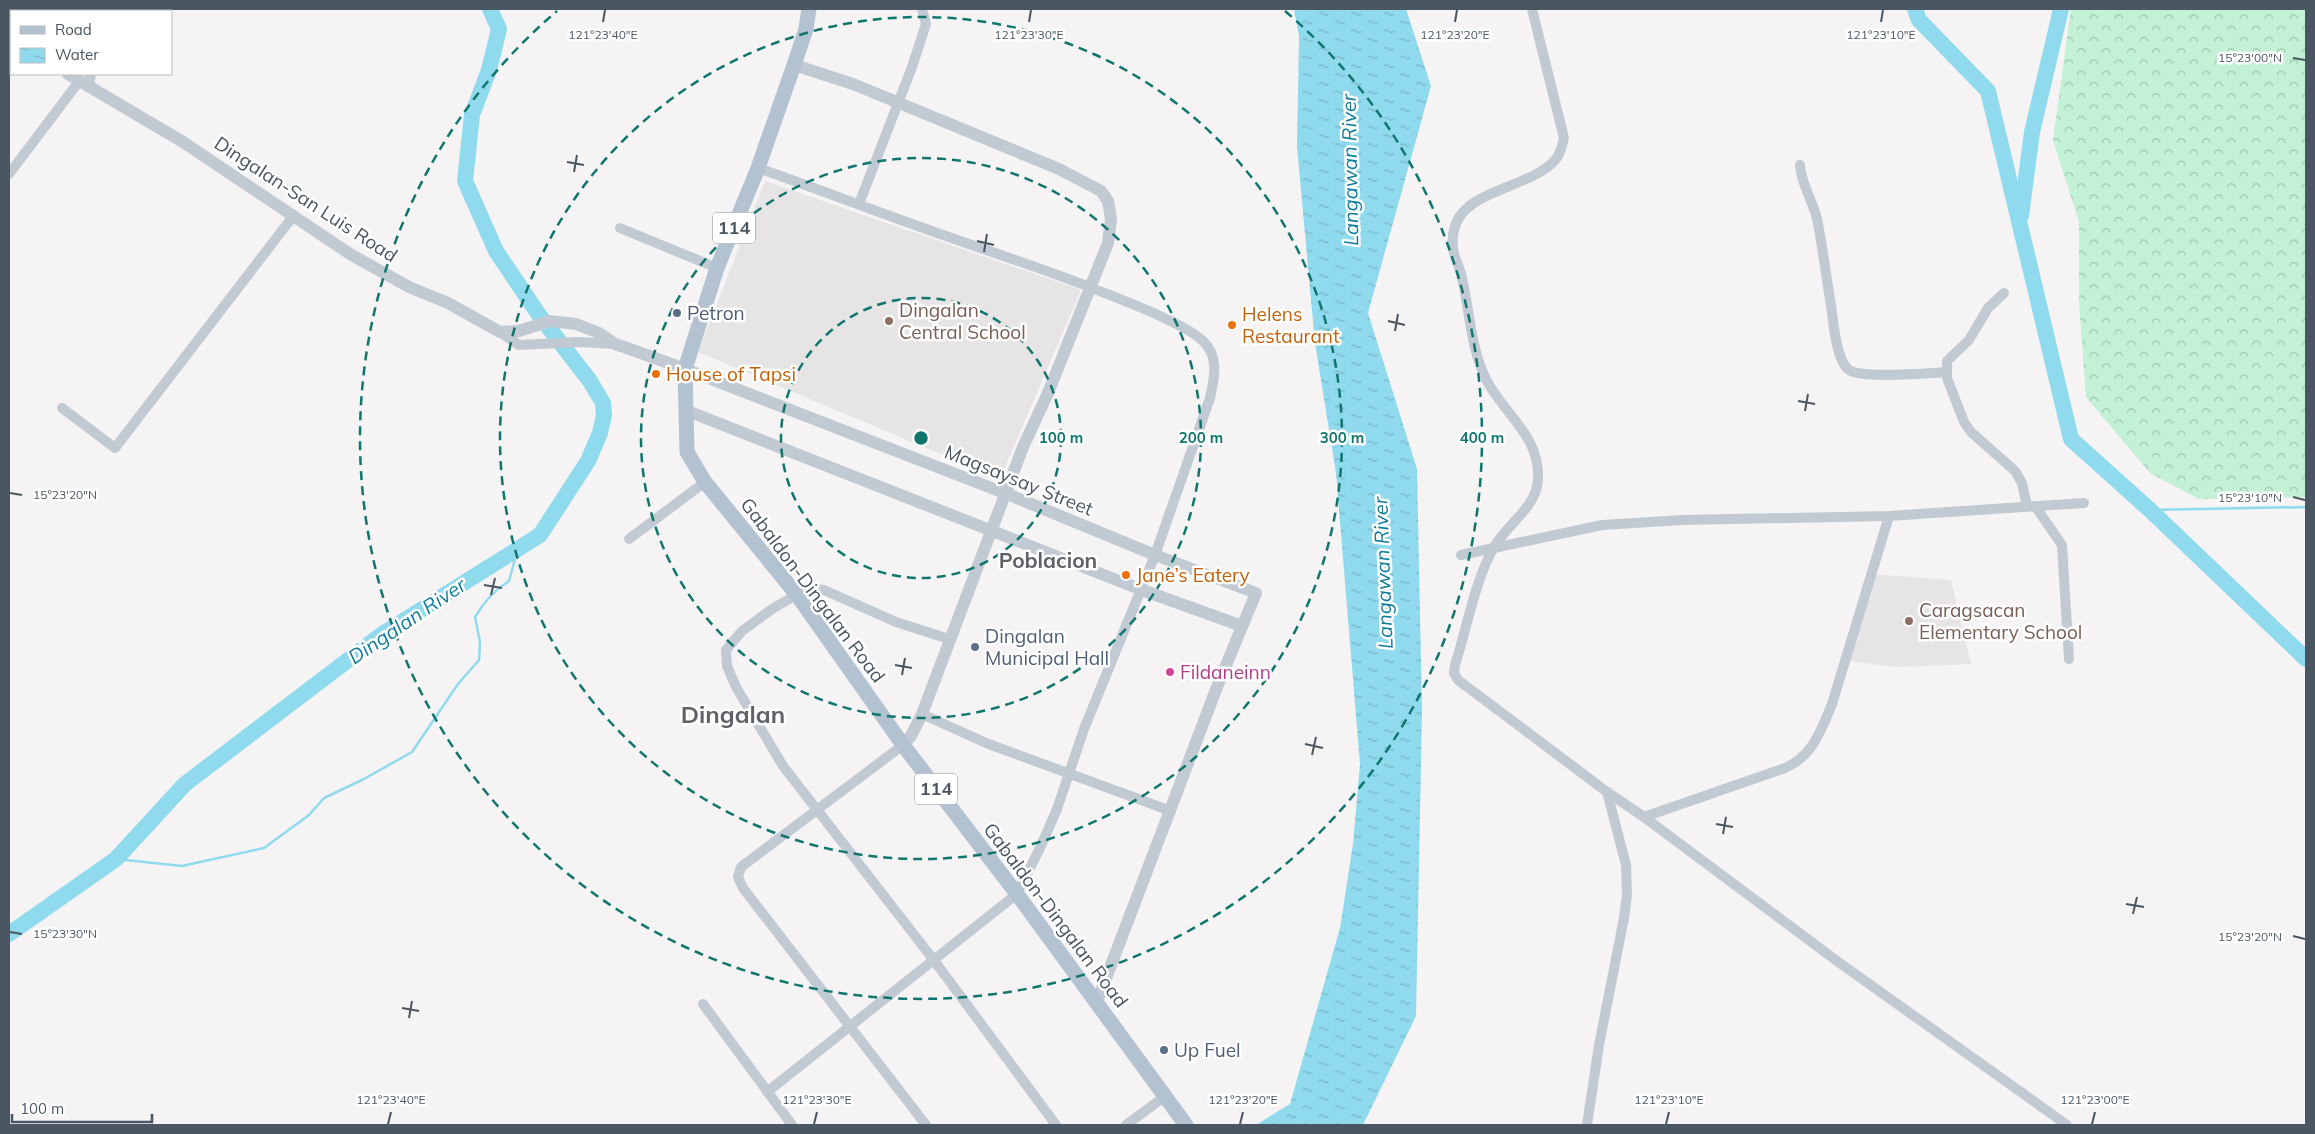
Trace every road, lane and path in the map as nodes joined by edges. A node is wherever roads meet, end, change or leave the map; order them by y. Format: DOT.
graph roads {
  1 [pos="809,9"];
  2 [pos="922,9"];
  3 [pos="1532,9"];
  4 [pos="794,65"];
  5 [pos="71,75"];
  6 [pos="87,80"];
  7 [pos="897,103"];
  8 [pos="1800,165"];
  9 [pos="758,168"];
  10 [pos="9,174"];
  11 [pos="859,204"];
  12 [pos="294,215"];
  13 [pos="620,228"];
  14 [pos="717,268"];
  15 [pos="1091,288"];
  16 [pos="2004,293"];
  17 [pos="500,332"];
  18 [pos="615,344"];
  19 [pos="685,369"];
  20 [pos="1947,372"];
  21 [pos="62,408"];
  22 [pos="685,410"];
  23 [pos="705,482"];
  24 [pos="1007,494"];
  25 [pos="2084,503"];
  26 [pos="2031,506"];
  27 [pos="1889,516"];
  28 [pos="993,530"];
  29 [pos="629,539"];
  30 [pos="1493,549"];
  31 [pos="1155,554"];
  32 [pos="1461,555"];
  33 [pos="1142,590"];
  34 [pos="797,595"];
  35 [pos="1242,626"];
  36 [pos="949,639"];
  37 [pos="2069,659"];
  38 [pos="922,714"];
  39 [pos="903,745"];
  40 [pos="1068,774"];
  41 [pos="1607,792"];
  42 [pos="818,810"];
  43 [pos="1171,811"];
  44 [pos="1644,817"];
  45 [pos="1017,894"];
  46 [pos="933,959"];
  47 [pos="1097,1002"];
  48 [pos="703,1004"];
  49 [pos="850,1026"];
  50 [pos="766,1092"];
  51 [pos="1164,1097"];
  52 [pos="792,1125"];
  53 [pos="926,1125"];
  54 [pos="1056,1125"];
  55 [pos="1126,1125"];
  56 [pos="1186,1125"];
  57 [pos="1587,1125"];
  58 [pos="2068,1125"];
  1 -- 4 [label="main road, Gabaldon-Dingalan Road / 114"];
  2 -- 7 [label="street"];
  3 -- 30 [label="street"];
  4 -- 7 [label="street"];
  4 -- 9 [label="main road, Gabaldon-Dingalan Road / 114"];
  5 -- 6 [label="street, Dingalan-San Luis Road"];
  6 -- 10 [label="street"];
  6 -- 12 [label="street, Dingalan-San Luis Road"];
  7 -- 11 [label="street"];
  7 -- 15 [label="street"];
  8 -- 20 [label="street"];
  9 -- 11 [label="street"];
  9 -- 14 [label="main road, Gabaldon-Dingalan Road / 114"];
  11 -- 15 [label="street"];
  12 -- 17 [label="street, Dingalan-San Luis Road"];
  12 -- 21 [label="street"];
  13 -- 14 [label="street"];
  14 -- 19 [label="main road, Gabaldon-Dingalan Road / 114"];
  15 -- 24 [label="street"];
  15 -- 31 [label="street"];
  16 -- 20 [label="street"];
  17 -- 18 [label="street"];
  17 -- 18 [label="street, Magsaysay Street"];
  18 -- 19 [label="street, Magsaysay Street"];
  19 -- 22 [label="main road, Gabaldon-Dingalan Road / 114"];
  19 -- 24 [label="street, Magsaysay Street"];
  20 -- 26 [label="street"];
  22 -- 23 [label="main road, Gabaldon-Dingalan Road / 114"];
  22 -- 28 [label="street"];
  23 -- 29 [label="street"];
  23 -- 34 [label="main road, Gabaldon-Dingalan Road / 114"];
  24 -- 28 [label="street"];
  24 -- 31 [label="street, Magsaysay Street"];
  25 -- 26 [label="street"];
  26 -- 27 [label="street"];
  26 -- 37 [label="street"];
  27 -- 30 [label="street"];
  27 -- 44 [label="street"];
  28 -- 33 [label="street"];
  28 -- 36 [label="street"];
  30 -- 32 [label="street"];
  30 -- 41 [label="street"];
  31 -- 33 [label="street"];
  31 -- 35 [label="street, Magsaysay Street"];
  33 -- 35 [label="street"];
  33 -- 40 [label="street"];
  34 -- 36 [label="street"];
  34 -- 39 [label="main road, Gabaldon-Dingalan Road / 114"];
  34 -- 42 [label="street"];
  35 -- 43 [label="street"];
  36 -- 38 [label="street"];
  38 -- 39 [label="street"];
  38 -- 40 [label="street"];
  39 -- 42 [label="street"];
  39 -- 45 [label="main road, Gabaldon-Dingalan Road / 114"];
  40 -- 43 [label="street"];
  40 -- 45 [label="street"];
  41 -- 44 [label="street"];
  41 -- 57 [label="street"];
  42 -- 46 [label="street"];
  42 -- 49 [label="street"];
  43 -- 47 [label="street"];
  44 -- 58 [label="street"];
  45 -- 46 [label="street"];
  45 -- 47 [label="main road, Gabaldon-Dingalan Road / 114"];
  46 -- 49 [label="street"];
  46 -- 54 [label="street"];
  47 -- 51 [label="main road, Gabaldon-Dingalan Road / 114"];
  48 -- 50 [label="street"];
  49 -- 50 [label="street"];
  49 -- 53 [label="street"];
  50 -- 52 [label="street"];
  51 -- 55 [label="street"];
  51 -- 56 [label="main road, Gabaldon-Dingalan Road / 114"];
}
